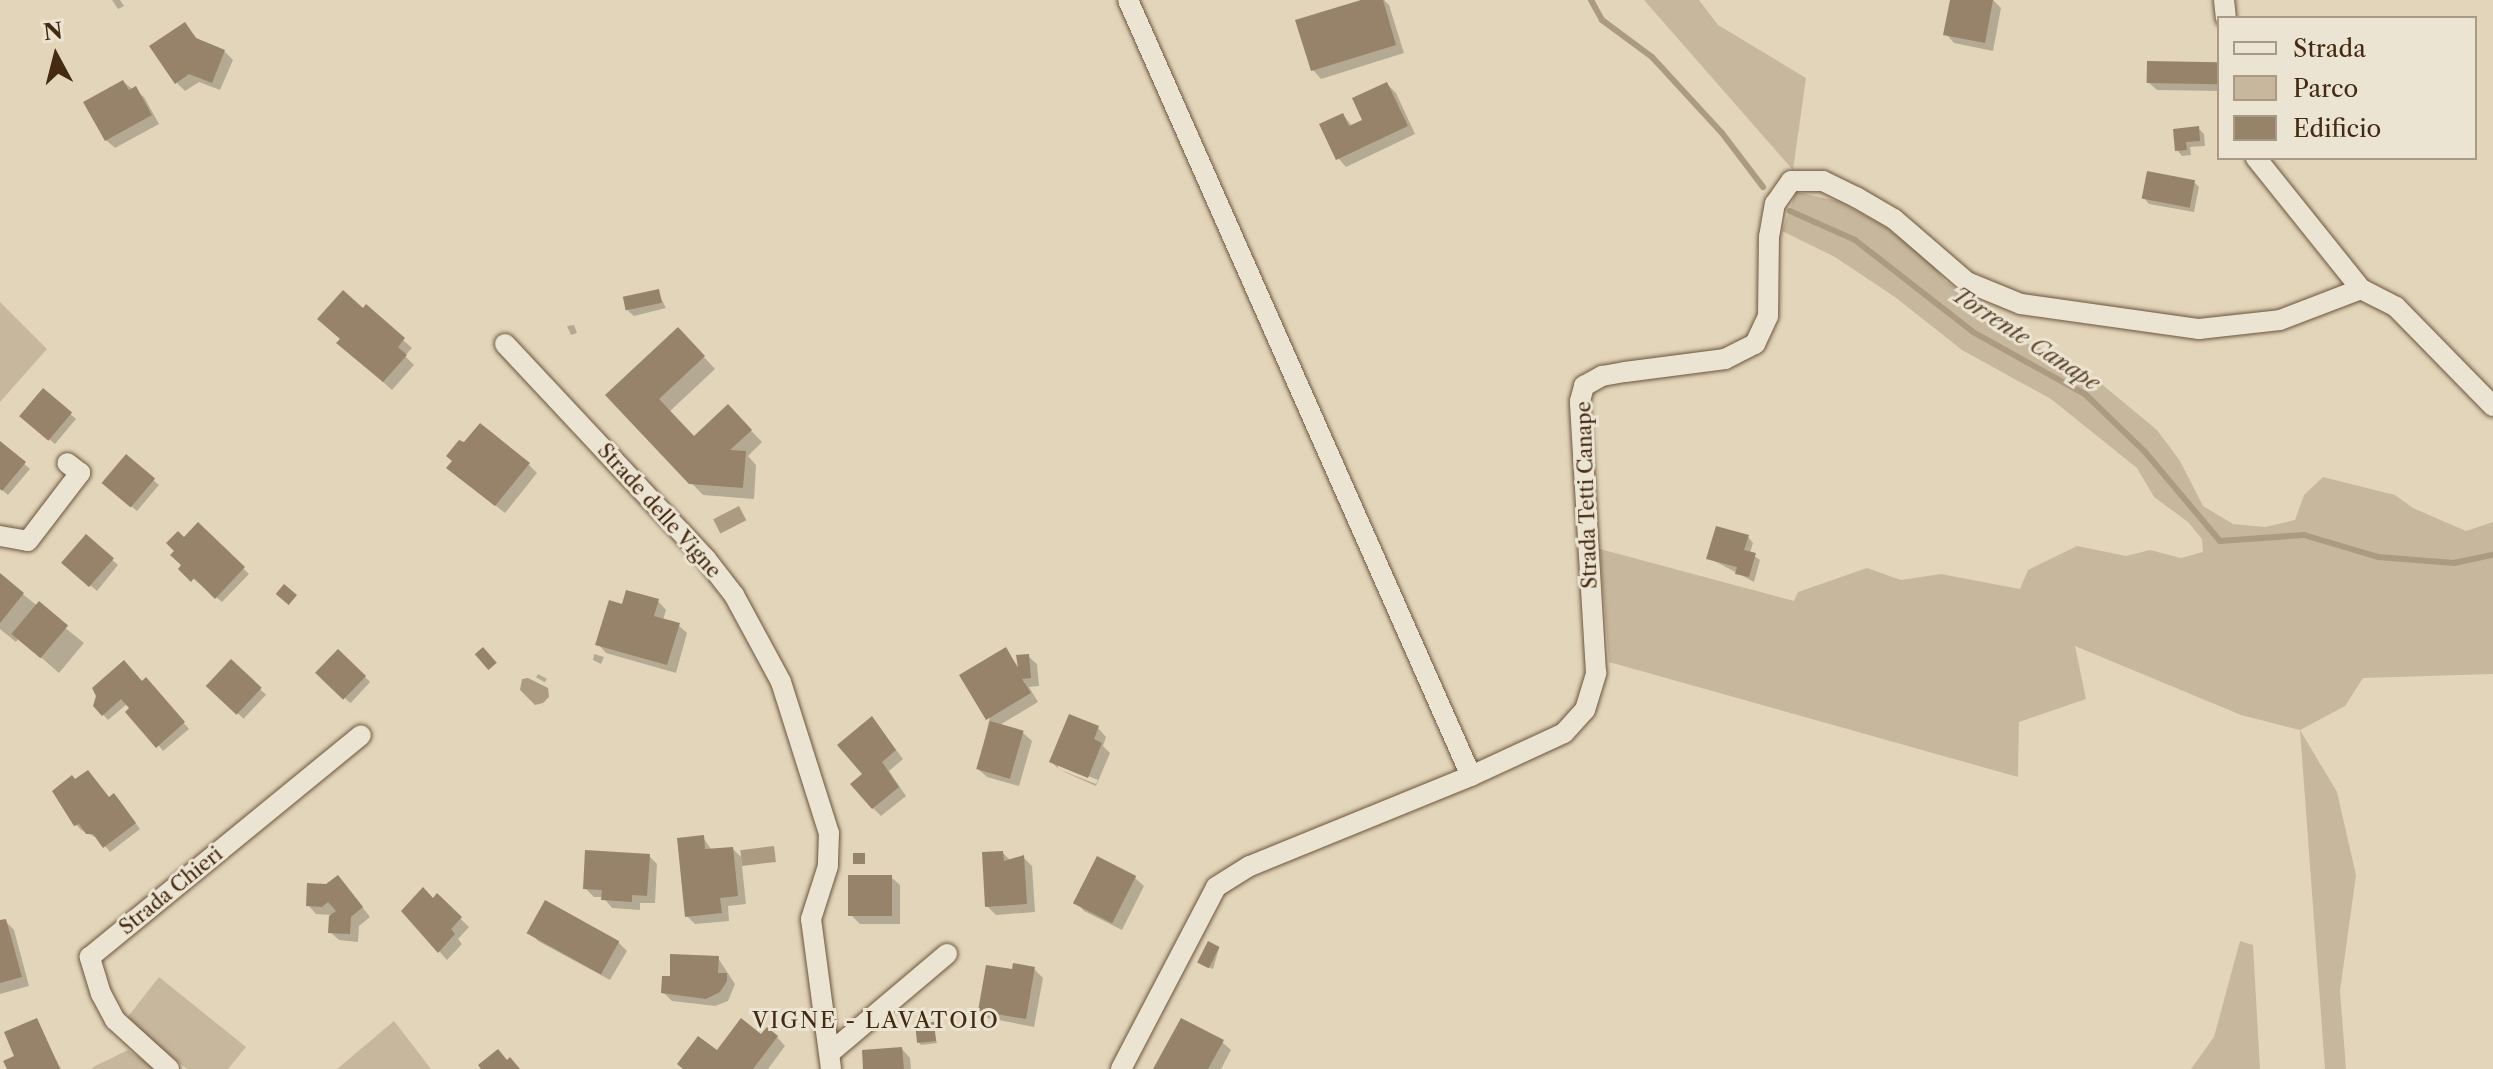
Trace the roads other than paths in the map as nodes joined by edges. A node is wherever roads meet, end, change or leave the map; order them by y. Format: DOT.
graph roads {
  1 [pos="1128,0"];
  2 [pos="2258,160"];
  3 [pos="2361,289"];
  4 [pos="505,344"];
  5 [pos="2493,406"];
  6 [pos="67,463"];
  7 [pos="0,536"];
  8 [pos="361,735"];
  9 [pos="1471,776"];
  10 [pos="947,954"];
  11 [pos="831,1061"];
  12 [pos="169,1069"];
  13 [pos="1121,1069"];
  1 -- 9 [label="street"];
  2 -- 3 [label="street"];
  3 -- 5 [label="street"];
  3 -- 9 [label="street, Strada Tetti Canape"];
  4 -- 11 [label="street, Strade delle Vigne"];
  6 -- 7 [label="street"];
  8 -- 12 [label="street, Strada Chieri"];
  9 -- 13 [label="street, Strada Tetti Canape"];
  10 -- 11 [label="street"];
}
